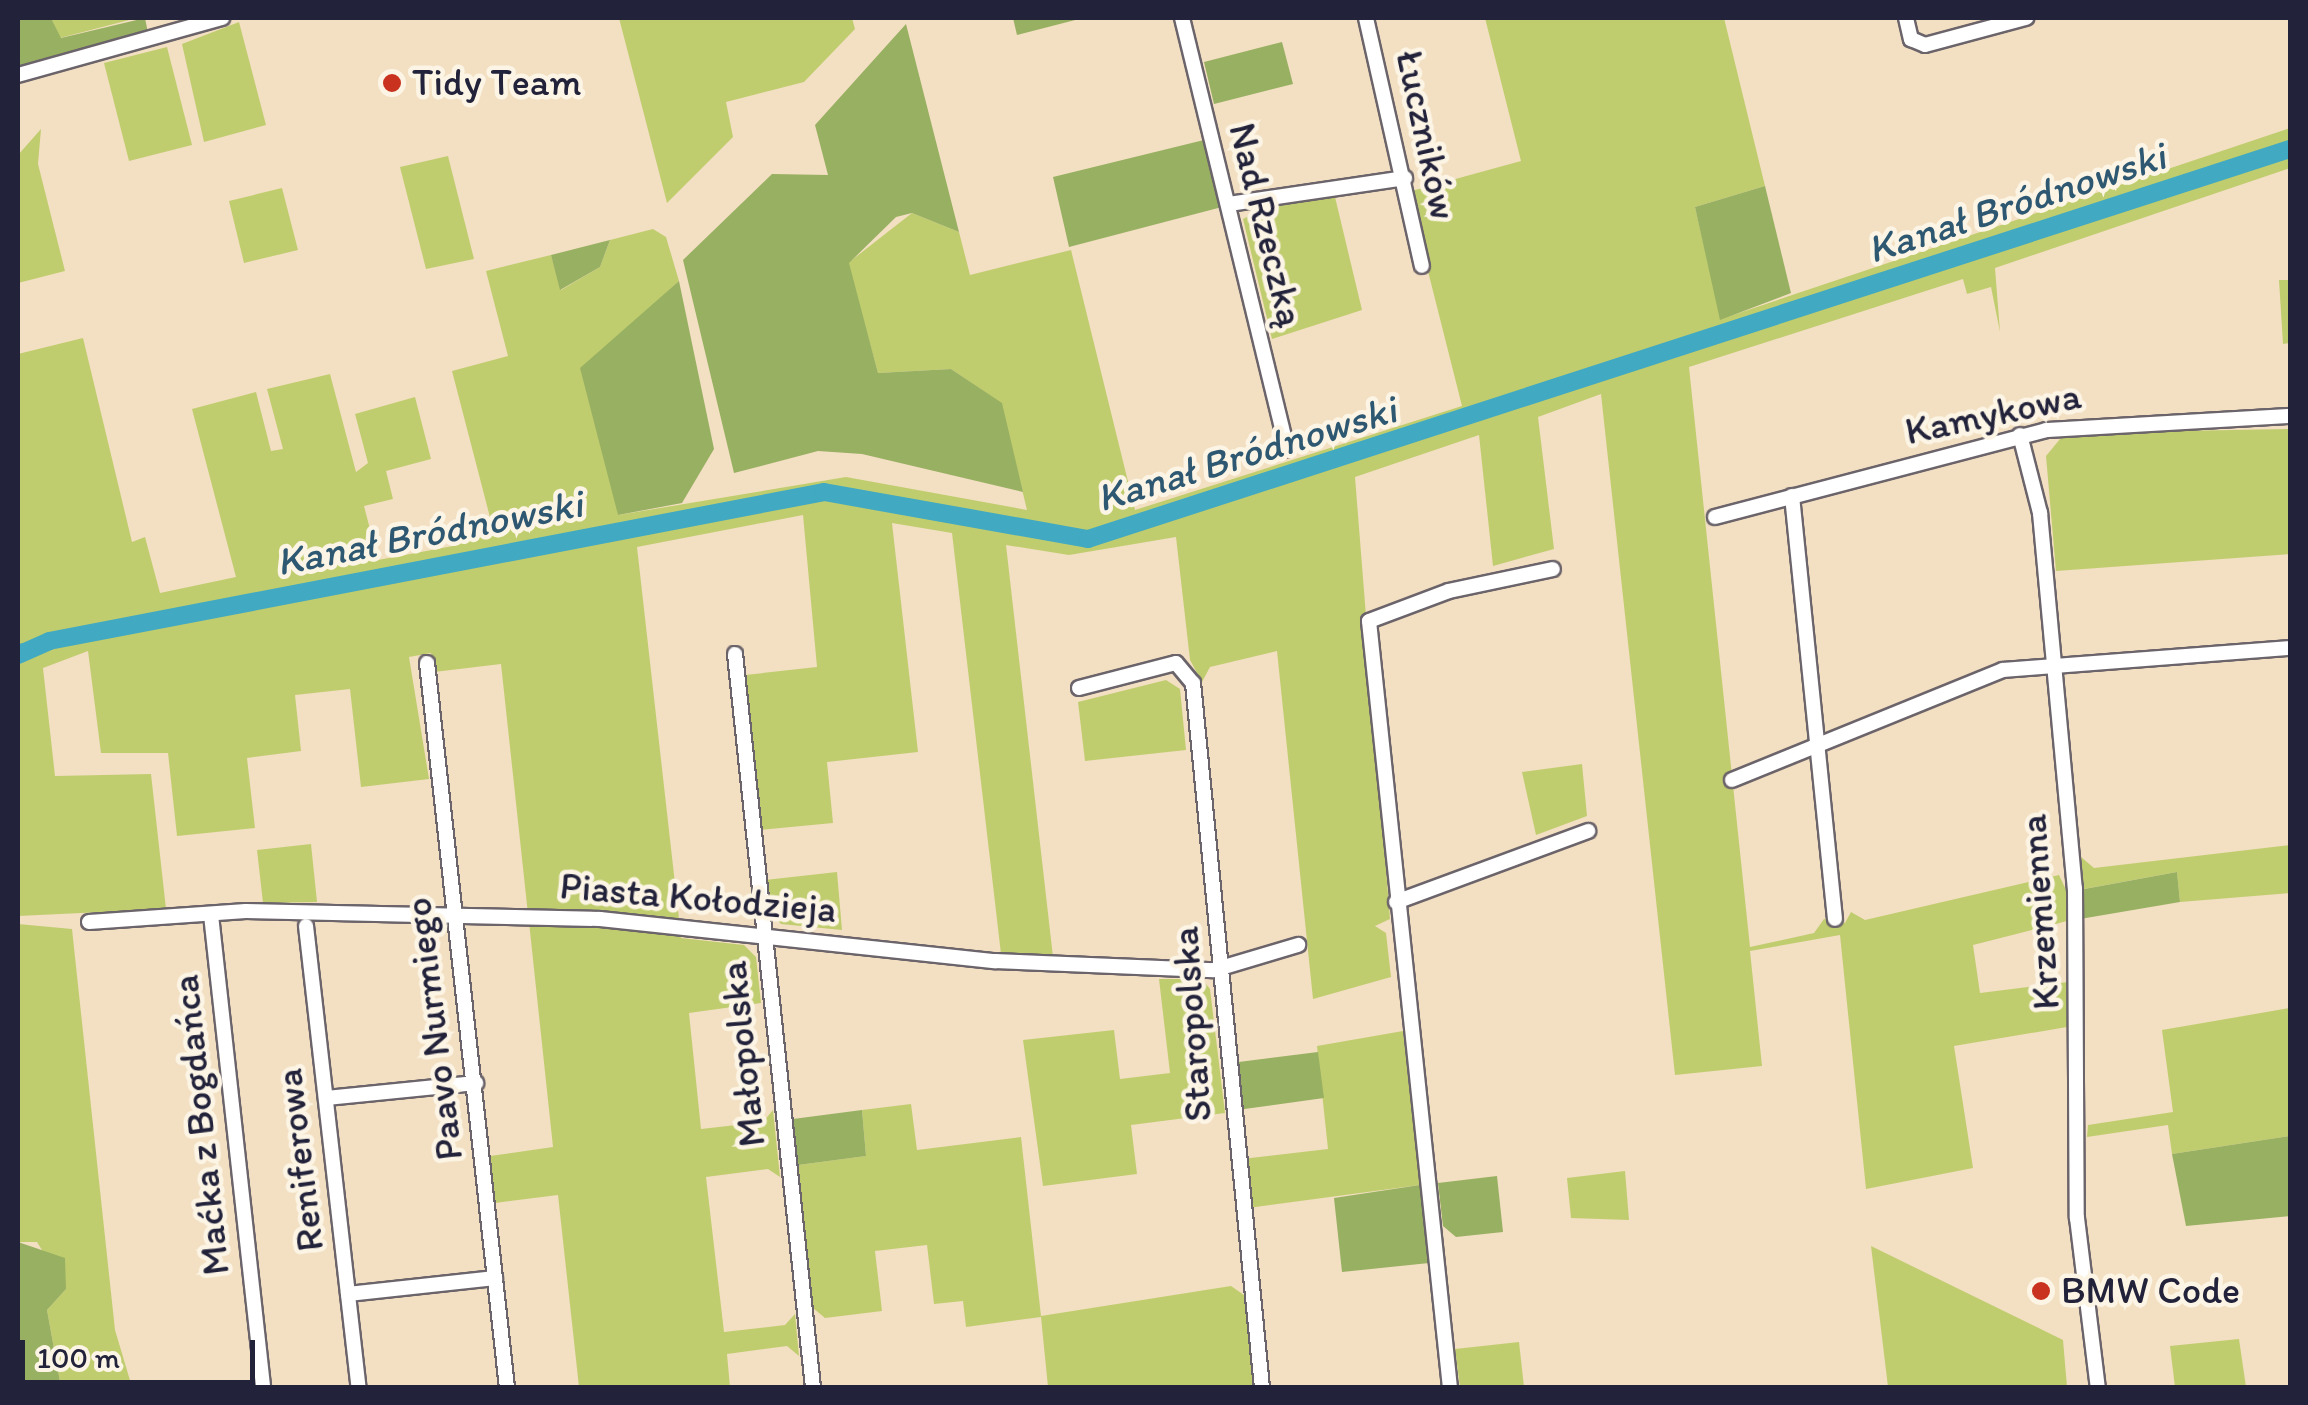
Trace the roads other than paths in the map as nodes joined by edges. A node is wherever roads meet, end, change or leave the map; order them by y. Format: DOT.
graph roads {
  1 [pos="222,18"];
  2 [pos="1182,18"];
  3 [pos="1366,18"];
  4 [pos="1906,18"];
  5 [pos="2026,18"];
  6 [pos="18,74"];
  7 [pos="1405,178"];
  8 [pos="1229,204"];
  9 [pos="1422,266"];
  10 [pos="2290,416"];
  11 [pos="2020,436"];
  12 [pos="1287,448"];
  13 [pos="1792,496"];
  14 [pos="1715,517"];
  15 [pos="1553,569"];
  16 [pos="2290,648"];
  17 [pos="735,654"];
  18 [pos="427,663"];
  19 [pos="2053,666"];
  20 [pos="1079,688"];
  21 [pos="1819,745"];
  22 [pos="1732,780"];
  23 [pos="1588,831"];
  24 [pos="1396,902"];
  25 [pos="211,915"];
  26 [pos="454,915"];
  27 [pos="1836,919"];
  28 [pos="88,922"];
  29 [pos="306,926"];
  30 [pos="762,932"];
  31 [pos="1298,945"];
  32 [pos="1214,970"];
  33 [pos="476,1083"];
  34 [pos="326,1098"];
  35 [pos="495,1278"];
  36 [pos="348,1294"];
  37 [pos="263,1388"];
  38 [pos="359,1388"];
  39 [pos="507,1388"];
  40 [pos="813,1388"];
  41 [pos="1262,1388"];
  42 [pos="1450,1388"];
  43 [pos="2098,1388"];
  1 -- 6 [label="street"];
  2 -- 8 [label="street, Nad Rzeczką"];
  3 -- 7 [label="street, Łuczników"];
  4 -- 5 [label="street"];
  7 -- 8 [label="street"];
  7 -- 9 [label="street, Łuczników"];
  8 -- 12 [label="street, Nad Rzeczką"];
  10 -- 11 [label="street, Kamykowa"];
  11 -- 13 [label="street, Kamykowa"];
  11 -- 19 [label="street, Krzemienna"];
  13 -- 14 [label="street, Kamykowa"];
  13 -- 21 [label="street"];
  15 -- 24 [label="street"];
  16 -- 19 [label="street"];
  17 -- 30 [label="street, Małopolska"];
  18 -- 26 [label="street, Paavo Nurmiego"];
  19 -- 21 [label="street"];
  19 -- 43 [label="street, Krzemienna"];
  20 -- 32 [label="street, Staropolska"];
  21 -- 22 [label="street"];
  21 -- 27 [label="street"];
  23 -- 24 [label="street"];
  24 -- 42 [label="street"];
  25 -- 26 [label="street, Piasta Kołodzieja"];
  25 -- 28 [label="street, Piasta Kołodzieja"];
  25 -- 37 [label="street, Maćka z Bogdańca"];
  26 -- 30 [label="street, Piasta Kołodzieja"];
  26 -- 33 [label="street, Paavo Nurmiego"];
  29 -- 34 [label="street, Reniferowa"];
  30 -- 32 [label="street, Piasta Kołodzieja"];
  30 -- 40 [label="street, Małopolska"];
  31 -- 32 [label="street, Piasta Kołodzieja"];
  32 -- 41 [label="street, Staropolska"];
  33 -- 34 [label="street"];
  33 -- 35 [label="street, Paavo Nurmiego"];
  34 -- 36 [label="street, Reniferowa"];
  35 -- 36 [label="street"];
  35 -- 39 [label="street, Paavo Nurmiego"];
  36 -- 38 [label="street, Reniferowa"];
}
